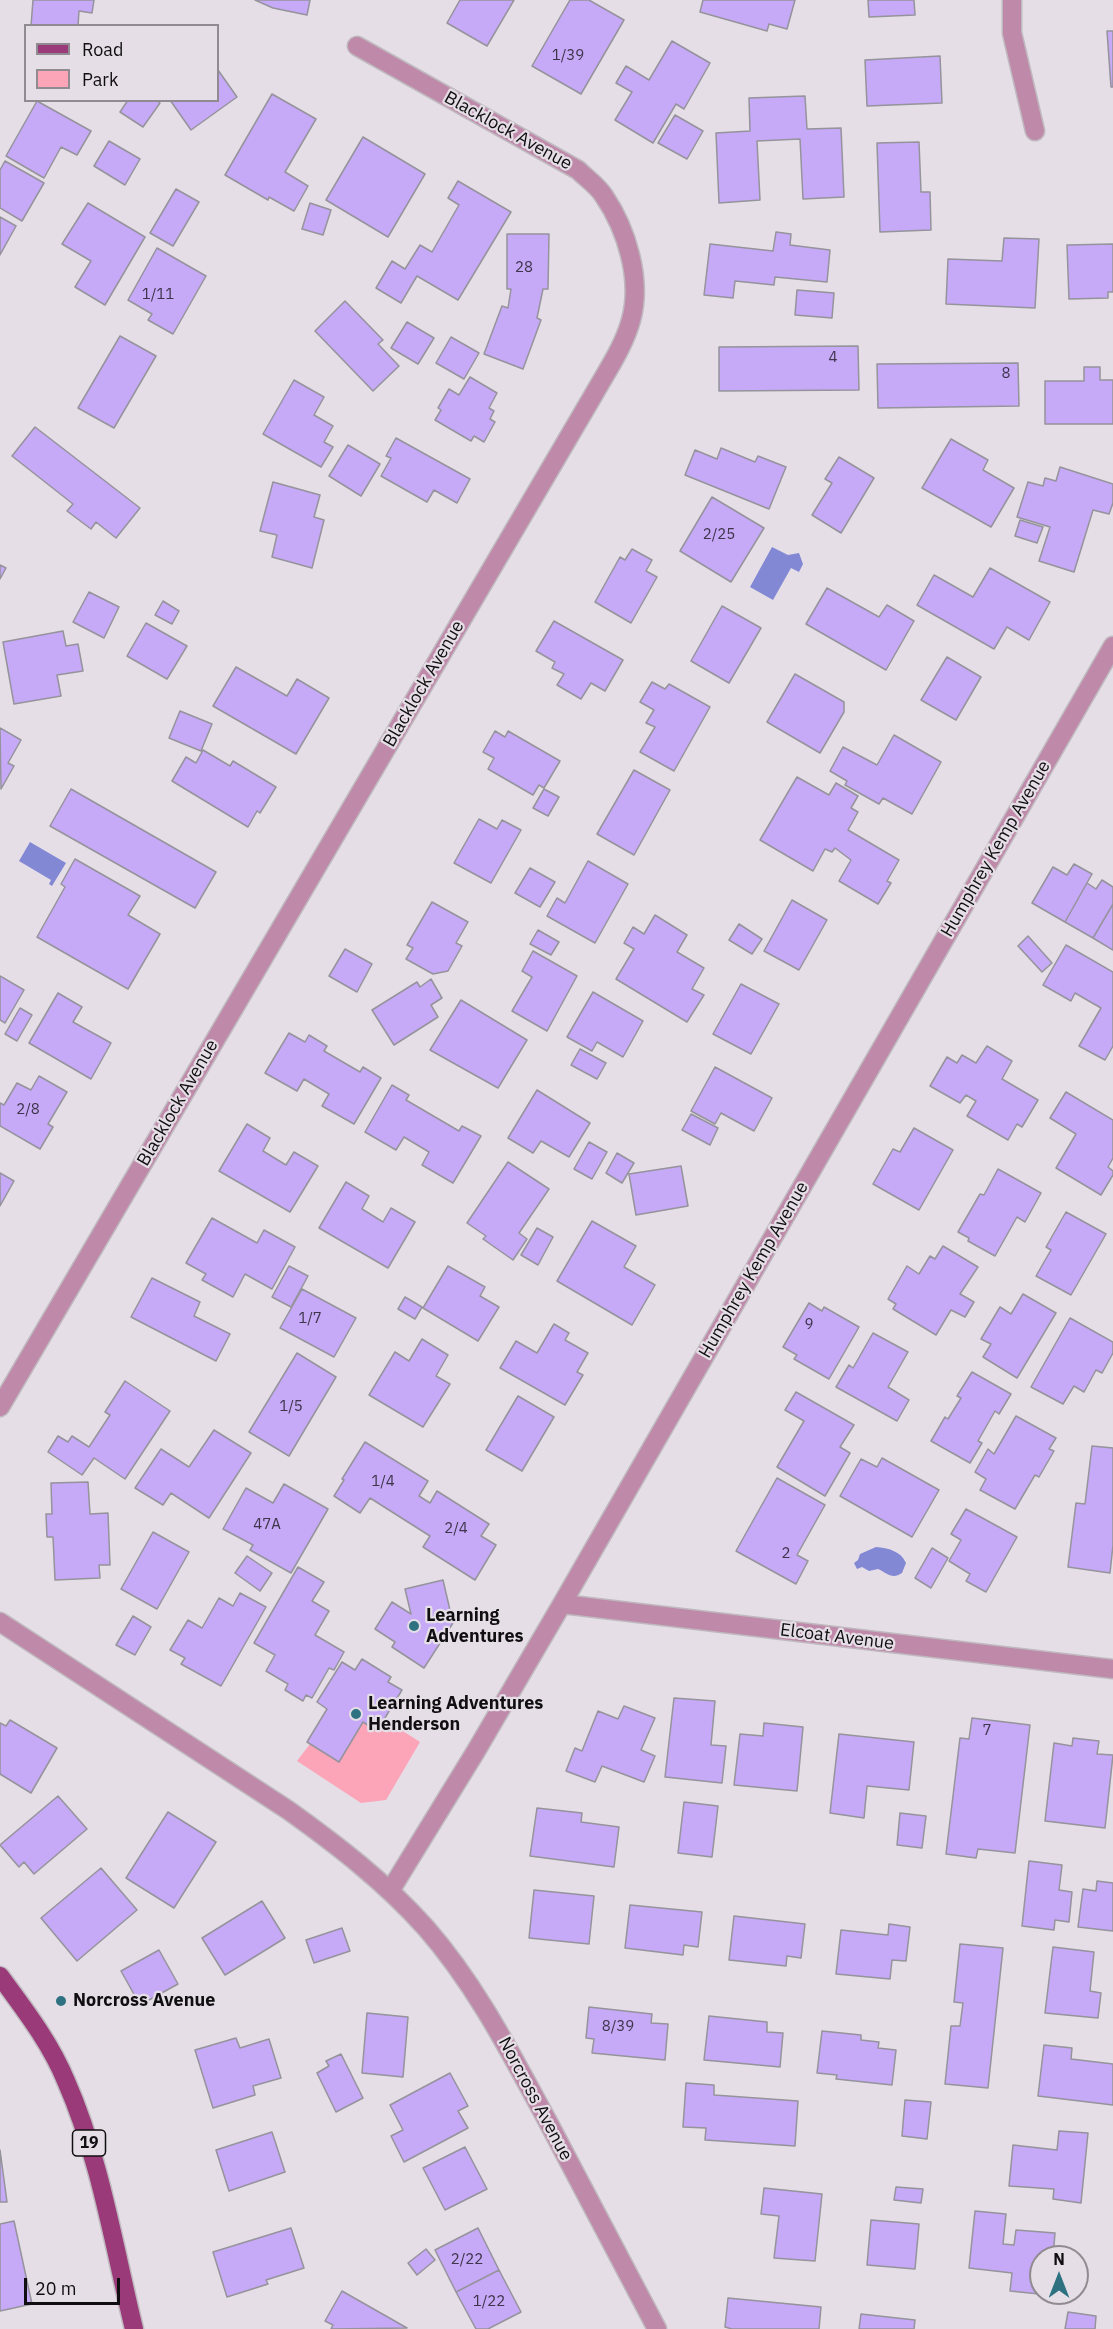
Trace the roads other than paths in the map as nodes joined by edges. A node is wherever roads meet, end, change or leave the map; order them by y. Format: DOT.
graph roads {
  1 [pos="1012,0"];
  2 [pos="357,46"];
  3 [pos="1035,131"];
  4 [pos="1113,646"];
  5 [pos="0,1407"];
  6 [pos="562,1604"];
  7 [pos="0,1622"];
  8 [pos="1113,1669"];
  9 [pos="390,1891"];
  10 [pos="0,1976"];
  11 [pos="134,2329"];
  12 [pos="657,2329"];
  1 -- 3 [label="street"];
  2 -- 5 [label="street, Blacklock Avenue"];
  4 -- 6 [label="street, Humphrey Kemp Avenue"];
  6 -- 8 [label="street, Elcoat Avenue"];
  6 -- 9 [label="street, Humphrey Kemp Avenue"];
  7 -- 9 [label="street, Norcross Avenue"];
  9 -- 12 [label="street, Norcross Avenue"];
  10 -- 11 [label="main road, 19"];
}
